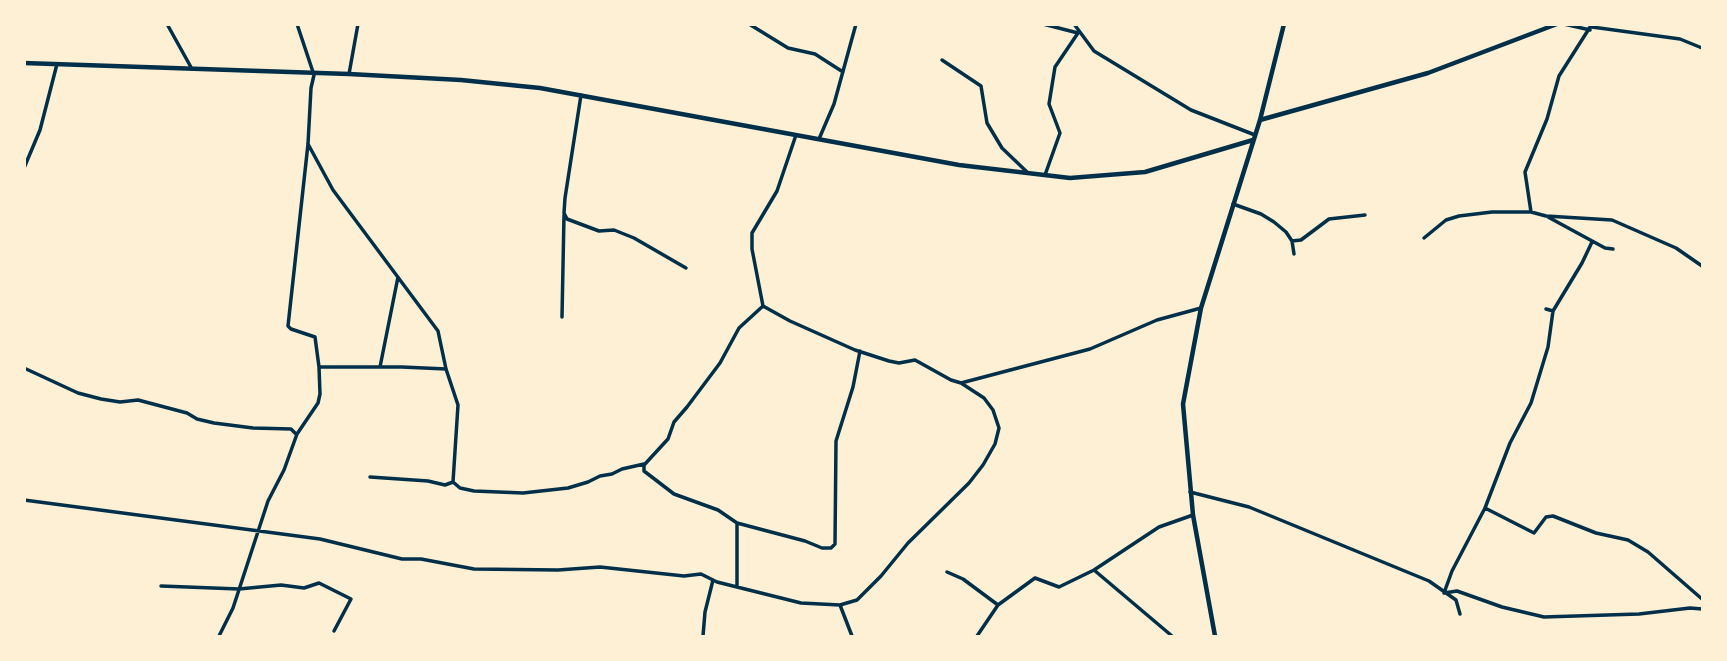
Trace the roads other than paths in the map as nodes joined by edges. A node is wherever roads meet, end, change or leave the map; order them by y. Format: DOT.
graph roads {
  1 [pos="167,24"];
  2 [pos="296,24"];
  3 [pos="358,24"];
  4 [pos="749,24"];
  5 [pos="856,24"];
  6 [pos="1043,24"];
  7 [pos="1074,24"];
  8 [pos="1284,24"];
  9 [pos="1557,24"];
  10 [pos="1564,24"];
  11 [pos="1591,27"];
  12 [pos="1078,33"];
  13 [pos="1703,48"];
  14 [pos="942,60"];
  15 [pos="24,62"];
  16 [pos="57,64"];
  17 [pos="192,69"];
  18 [pos="843,72"];
  19 [pos="349,74"];
  20 [pos="314,75"];
  21 [pos="581,95"];
  22 [pos="1260,120"];
  23 [pos="796,135"];
  24 [pos="1254,138"];
  25 [pos="819,139"];
  26 [pos="308,144"];
  27 [pos="24,168"];
  28 [pos="1027,173"];
  29 [pos="1045,175"];
  30 [pos="1233,204"];
  31 [pos="1531,212"];
  32 [pos="564,213"];
  33 [pos="1365,215"];
  34 [pos="1546,216"];
  35 [pos="1424,238"];
  36 [pos="1292,241"];
  37 [pos="1592,242"];
  38 [pos="1613,249"];
  39 [pos="1294,254"];
  40 [pos="1703,266"];
  41 [pos="686,268"];
  42 [pos="398,277"];
  43 [pos="763,306"];
  44 [pos="1201,308"];
  45 [pos="1546,309"];
  46 [pos="1553,311"];
  47 [pos="562,317"];
  48 [pos="860,351"];
  49 [pos="318,367"];
  50 [pos="380,367"];
  51 [pos="24,368"];
  52 [pos="446,369"];
  53 [pos="961,383"];
  54 [pos="297,434"];
  55 [pos="644,464"];
  56 [pos="370,477"];
  57 [pos="453,482"];
  58 [pos="1190,492"];
  59 [pos="24,500"];
  60 [pos="1485,508"];
  61 [pos="1193,515"];
  62 [pos="737,523"];
  63 [pos="259,530"];
  64 [pos="1094,570"];
  65 [pos="947,572"];
  66 [pos="713,580"];
  67 [pos="161,586"];
  68 [pos="737,587"];
  69 [pos="239,589"];
  70 [pos="1444,593"];
  71 [pos="1703,598"];
  72 [pos="840,605"];
  73 [pos="998,605"];
  74 [pos="1703,609"];
  75 [pos="1460,614"];
  76 [pos="334,631"];
  77 [pos="219,636"];
  78 [pos="703,636"];
  79 [pos="852,636"];
  80 [pos="976,636"];
  81 [pos="1172,636"];
  82 [pos="1215,636"];
  1 -- 17 [label="street"];
  2 -- 20 [label="street"];
  3 -- 19 [label="street"];
  4 -- 18 [label="street"];
  5 -- 18 [label="street"];
  6 -- 12 [label="street"];
  7 -- 12 [label="street"];
  8 -- 22 [label="street"];
  9 -- 22 [label="street"];
  10 -- 11 [label="street"];
  11 -- 13 [label="street"];
  11 -- 31 [label="street"];
  12 -- 24 [label="street"];
  12 -- 29 [label="street"];
  14 -- 28 [label="street"];
  15 -- 16 [label="street"];
  16 -- 17 [label="street"];
  16 -- 27 [label="street"];
  17 -- 20 [label="street"];
  18 -- 25 [label="street"];
  19 -- 20 [label="street"];
  19 -- 21 [label="street"];
  20 -- 26 [label="street"];
  21 -- 23 [label="street"];
  21 -- 32 [label="street"];
  22 -- 24 [label="street"];
  23 -- 25 [label="street"];
  23 -- 43 [label="street"];
  24 -- 29 [label="street"];
  24 -- 30 [label="street"];
  25 -- 28 [label="street"];
  26 -- 42 [label="street"];
  26 -- 49 [label="street"];
  28 -- 29 [label="street"];
  30 -- 36 [label="street"];
  30 -- 44 [label="street"];
  31 -- 34 [label="street"];
  31 -- 35 [label="street"];
  32 -- 41 [label="street"];
  32 -- 47 [label="street"];
  33 -- 36 [label="street"];
  34 -- 37 [label="street"];
  34 -- 40 [label="street"];
  36 -- 39 [label="street"];
  37 -- 38 [label="street"];
  37 -- 46 [label="street"];
  42 -- 50 [label="street"];
  42 -- 52 [label="street"];
  43 -- 48 [label="street"];
  43 -- 55 [label="street"];
  44 -- 53 [label="street"];
  44 -- 58 [label="street"];
  45 -- 46 [label="street"];
  46 -- 60 [label="street"];
  48 -- 53 [label="street"];
  48 -- 62 [label="street"];
  49 -- 50 [label="street"];
  49 -- 54 [label="street"];
  50 -- 52 [label="street"];
  51 -- 54 [label="street"];
  52 -- 57 [label="street"];
  53 -- 72 [label="street"];
  54 -- 63 [label="street"];
  55 -- 57 [label="street"];
  55 -- 62 [label="street"];
  56 -- 57 [label="street"];
  58 -- 61 [label="street"];
  58 -- 70 [label="street"];
  59 -- 63 [label="street"];
  60 -- 70 [label="street"];
  60 -- 71 [label="street"];
  61 -- 64 [label="street"];
  61 -- 82 [label="street"];
  62 -- 68 [label="street"];
  63 -- 66 [label="street"];
  63 -- 69 [label="street"];
  64 -- 73 [label="street"];
  64 -- 81 [label="street"];
  65 -- 73 [label="street"];
  66 -- 68 [label="street"];
  66 -- 78 [label="street"];
  67 -- 69 [label="street"];
  68 -- 72 [label="street"];
  69 -- 76 [label="street"];
  69 -- 77 [label="street"];
  70 -- 74 [label="street"];
  70 -- 75 [label="street"];
  72 -- 79 [label="street"];
  73 -- 80 [label="street"];
}
